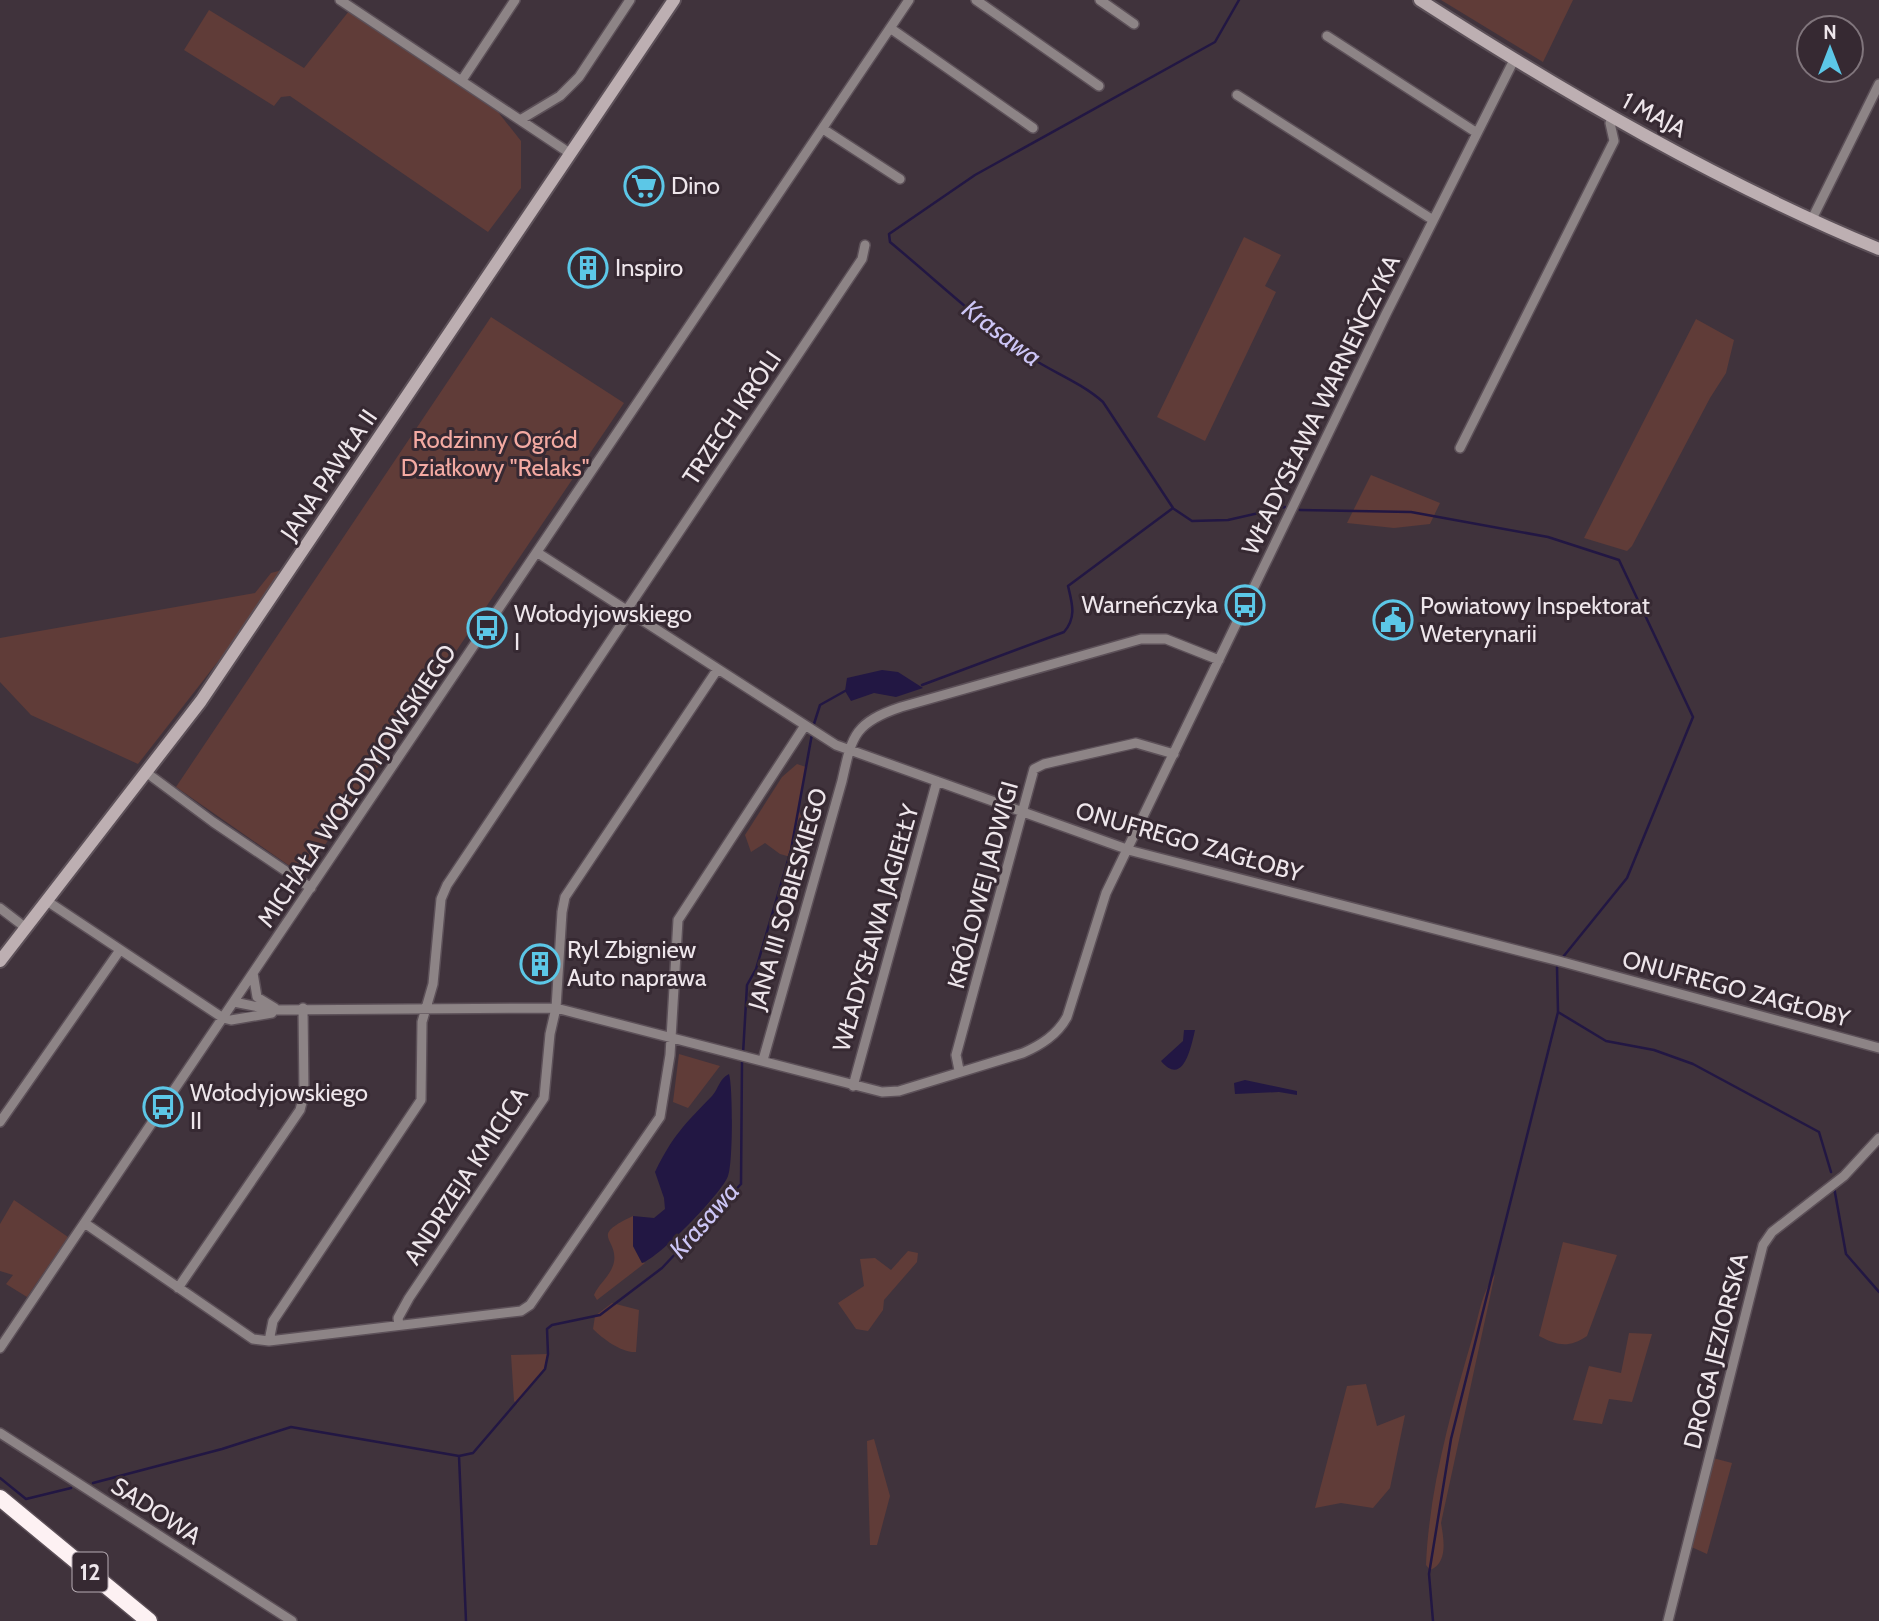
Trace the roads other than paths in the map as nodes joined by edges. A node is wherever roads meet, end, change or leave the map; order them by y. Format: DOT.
graph roads {
  1 [pos="340,0"];
  2 [pos="515,0"];
  3 [pos="630,0"];
  4 [pos="674,0"];
  5 [pos="909,0"];
  6 [pos="976,0"];
  7 [pos="1100,0"];
  8 [pos="1420,0"];
  9 [pos="354,4"];
  10 [pos="1134,24"];
  11 [pos="890,28"];
  12 [pos="1327,36"];
  13 [pos="1514,60"];
  14 [pos="462,80"];
  15 [pos="1879,84"];
  16 [pos="1099,86"];
  17 [pos="1237,95"];
  18 [pos="1613,117"];
  19 [pos="520,120"];
  20 [pos="823,128"];
  21 [pos="1033,128"];
  22 [pos="1477,133"];
  23 [pos="571,154"];
  24 [pos="900,179"];
  25 [pos="1812,219"];
  26 [pos="1433,220"];
  27 [pos="865,245"];
  28 [pos="1879,249"];
  29 [pos="1460,448"];
  30 [pos="538,553"];
  31 [pos="628,612"];
  32 [pos="1219,660"];
  33 [pos="717,670"];
  34 [pos="810,730"];
  35 [pos="848,749"];
  36 [pos="1174,754"];
  37 [pos="148,773"];
  38 [pos="937,781"];
  39 [pos="1023,812"];
  40 [pos="1127,849"];
  41 [pos="311,887"];
  42 [pos="47,901"];
  43 [pos="0,908"];
  44 [pos="26,928"];
  45 [pos="120,950"];
  46 [pos="0,961"];
  47 [pos="253,973"];
  48 [pos="234,1002"];
  49 [pos="303,1008"];
  50 [pos="425,1008"];
  51 [pos="556,1009"];
  52 [pos="284,1010"];
  53 [pos="223,1018"];
  54 [pos="671,1035"];
  55 [pos="1879,1048"];
  56 [pos="763,1060"];
  57 [pos="959,1070"];
  58 [pos="853,1086"];
  59 [pos="0,1122"];
  60 [pos="1879,1138"];
  61 [pos="86,1224"];
  62 [pos="178,1287"];
  63 [pos="399,1325"];
  64 [pos="269,1341"];
  65 [pos="0,1348"];
  66 [pos="0,1433"];
  67 [pos="0,1498"];
  68 [pos="149,1621"];
  69 [pos="292,1621"];
  70 [pos="1668,1621"];
  1 -- 9 [label="street"];
  2 -- 14 [label="street"];
  3 -- 19 [label="street"];
  4 -- 23 [label="main road, JANA PAWŁA II"];
  5 -- 11 [label="street, MICHAŁA WOŁODYJOWSKIEGO"];
  6 -- 16 [label="street"];
  7 -- 10 [label="street"];
  8 -- 13 [label="main road, 1 MAJA"];
  9 -- 14 [label="street"];
  11 -- 20 [label="street, MICHAŁA WOŁODYJOWSKIEGO"];
  11 -- 21 [label="street"];
  12 -- 22 [label="street"];
  13 -- 18 [label="main road, 1 MAJA"];
  13 -- 22 [label="street, WŁADYSŁAWA WARNEŃCZYKA"];
  14 -- 19 [label="street"];
  15 -- 25 [label="street"];
  17 -- 26 [label="street"];
  18 -- 25 [label="main road, 1 MAJA"];
  18 -- 29 [label="street"];
  19 -- 23 [label="street"];
  20 -- 24 [label="street"];
  20 -- 30 [label="street, MICHAŁA WOŁODYJOWSKIEGO"];
  22 -- 26 [label="street, WŁADYSŁAWA WARNEŃCZYKA"];
  23 -- 37 [label="main road, JANA PAWŁA II"];
  25 -- 28 [label="main road, 1 MAJA"];
  26 -- 32 [label="street, WŁADYSŁAWA WARNEŃCZYKA"];
  27 -- 31 [label="street, TRZECH KRÓLI"];
  30 -- 31 [label="street, ONUFREGO ZAGŁOBY"];
  30 -- 41 [label="street, MICHAŁA WOŁODYJOWSKIEGO"];
  31 -- 33 [label="street, ONUFREGO ZAGŁOBY"];
  31 -- 50 [label="street, TRZECH KRÓLI"];
  32 -- 35 [label="street"];
  32 -- 36 [label="street, WŁADYSŁAWA WARNEŃCZYKA"];
  33 -- 34 [label="street, ONUFREGO ZAGŁOBY"];
  33 -- 51 [label="street, ANDRZEJA KMICICA"];
  34 -- 35 [label="street, ONUFREGO ZAGŁOBY"];
  34 -- 54 [label="street"];
  35 -- 38 [label="street, ONUFREGO ZAGŁOBY"];
  35 -- 56 [label="street, JANA III SOBIESKIEGO"];
  36 -- 39 [label="street, KRÓLOWEJ JADWIGI"];
  36 -- 40 [label="street, WŁADYSŁAWA WARNEŃCZYKA"];
  37 -- 41 [label="street"];
  37 -- 42 [label="main road, JANA PAWŁA II"];
  38 -- 39 [label="street, ONUFREGO ZAGŁOBY"];
  38 -- 58 [label="street, WŁADYSŁAWA JAGIEŁŁY"];
  39 -- 40 [label="street, ONUFREGO ZAGŁOBY"];
  39 -- 57 [label="street, KRÓLOWEJ JADWIGI"];
  40 -- 55 [label="street, ONUFREGO ZAGŁOBY"];
  40 -- 57 [label="street, WŁADYSŁAWA WARNEŃCZYKA"];
  41 -- 47 [label="street, MICHAŁA WOŁODYJOWSKIEGO"];
  42 -- 44 [label="main road, JANA PAWŁA II"];
  42 -- 45 [label="street"];
  43 -- 44 [label="street"];
  44 -- 46 [label="main road, JANA PAWŁA II"];
  45 -- 53 [label="street"];
  45 -- 59 [label="street"];
  47 -- 48 [label="street, MICHAŁA WOŁODYJOWSKIEGO"];
  47 -- 52 [label="street"];
  48 -- 52 [label="street"];
  48 -- 53 [label="street, MICHAŁA WOŁODYJOWSKIEGO"];
  49 -- 50 [label="street, WŁADYSŁAWA WARNEŃCZYKA"];
  49 -- 52 [label="street, WŁADYSŁAWA WARNEŃCZYKA"];
  49 -- 62 [label="street"];
  50 -- 51 [label="street, WŁADYSŁAWA WARNEŃCZYKA"];
  50 -- 64 [label="street, TRZECH KRÓLI"];
  51 -- 54 [label="street, WŁADYSŁAWA WARNEŃCZYKA"];
  51 -- 63 [label="street, ANDRZEJA KMICICA"];
  52 -- 53 [label="street"];
  53 -- 61 [label="street, MICHAŁA WOŁODYJOWSKIEGO"];
  54 -- 56 [label="street, WŁADYSŁAWA WARNEŃCZYKA"];
  54 -- 63 [label="street"];
  56 -- 58 [label="street, WŁADYSŁAWA WARNEŃCZYKA"];
  57 -- 58 [label="street, WŁADYSŁAWA WARNEŃCZYKA"];
  60 -- 70 [label="street, DROGA JEZIORSKA"];
  61 -- 62 [label="street"];
  61 -- 65 [label="street, MICHAŁA WOŁODYJOWSKIEGO"];
  62 -- 64 [label="street"];
  63 -- 64 [label="street"];
  66 -- 69 [label="street, SADOWA"];
  67 -- 68 [label="highway, 12"];
}
